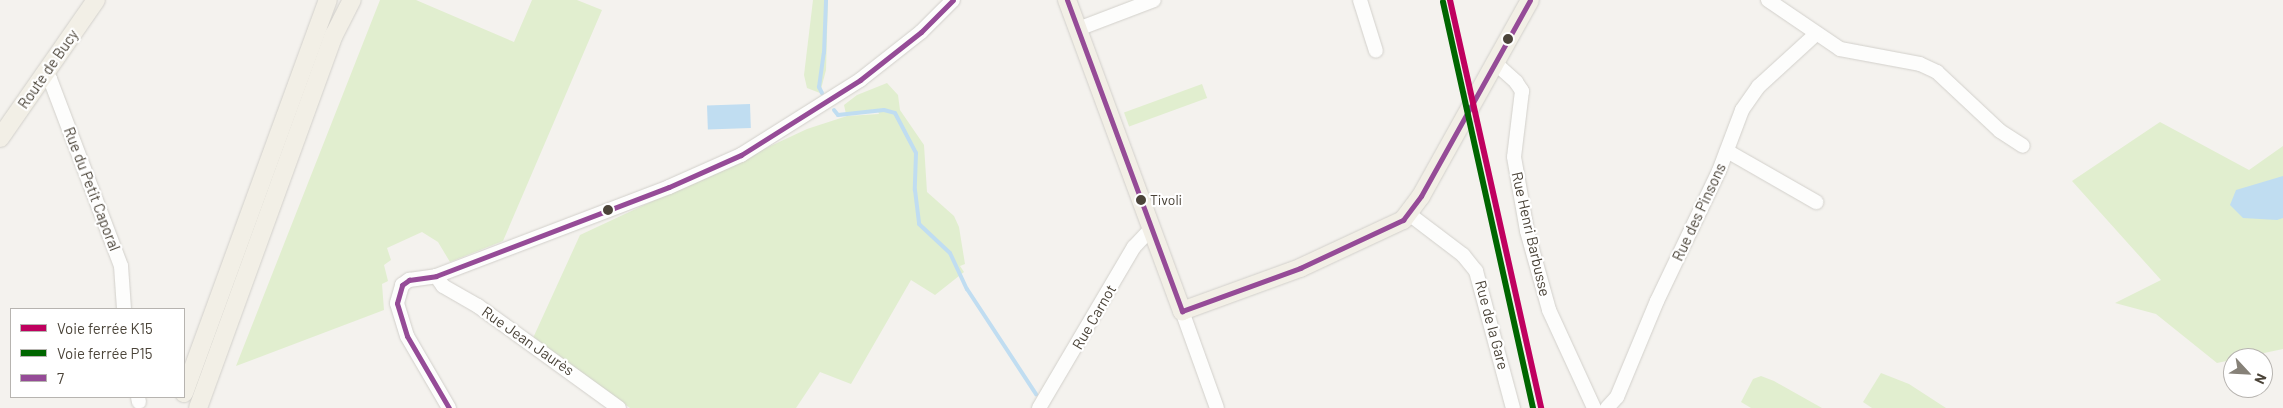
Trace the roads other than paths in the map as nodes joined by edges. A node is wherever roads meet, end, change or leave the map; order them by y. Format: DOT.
graph roads {
  1 [pos="96,0"];
  2 [pos="328,0"];
  3 [pos="352,0"];
  4 [pos="953,0"];
  5 [pos="1066,0"];
  6 [pos="1154,0"];
  7 [pos="1360,0"];
  8 [pos="1530,0"];
  9 [pos="1768,0"];
  10 [pos="1078,29"];
  11 [pos="1816,34"];
  12 [pos="1376,51"];
  13 [pos="1494,62"];
  14 [pos="44,74"];
  15 [pos="0,138"];
  16 [pos="2023,146"];
  17 [pos="1727,151"];
  18 [pos="1816,202"];
  19 [pos="1409,214"];
  20 [pos="1151,229"];
  21 [pos="436,276"];
  22 [pos="124,308"];
  23 [pos="1182,311"];
  24 [pos="185,390"];
  25 [pos="1047,404"];
  26 [pos="198,408"];
  27 [pos="449,408"];
  28 [pos="620,408"];
  29 [pos="1217,408"];
  30 [pos="1513,408"];
  31 [pos="1594,408"];
  32 [pos="1607,408"];
  1 -- 14 [label="main road, Route de Bucy"];
  2 -- 24 [label="main road"];
  3 -- 26 [label="main road"];
  4 -- 21 [label="street"];
  5 -- 10 [label="main road"];
  6 -- 10 [label="street"];
  7 -- 12 [label="street"];
  8 -- 13 [label="main road"];
  9 -- 11 [label="street"];
  10 -- 20 [label="main road"];
  11 -- 16 [label="street"];
  11 -- 17 [label="street, Rue des Pinsons"];
  13 -- 19 [label="main road"];
  13 -- 31 [label="street, Rue Henri Barbusse"];
  14 -- 15 [label="main road, Route de Bucy"];
  14 -- 22 [label="street, Rue du Petit Caporal"];
  17 -- 18 [label="street"];
  17 -- 32 [label="street, Rue des Pinsons"];
  19 -- 23 [label="main road"];
  19 -- 30 [label="street, Rue de la Gare"];
  20 -- 23 [label="main road"];
  20 -- 25 [label="street, Rue Carnot"];
  21 -- 27 [label="street"];
  21 -- 28 [label="street, Rue Jean Jaurès"];
  23 -- 29 [label="street"];
}
